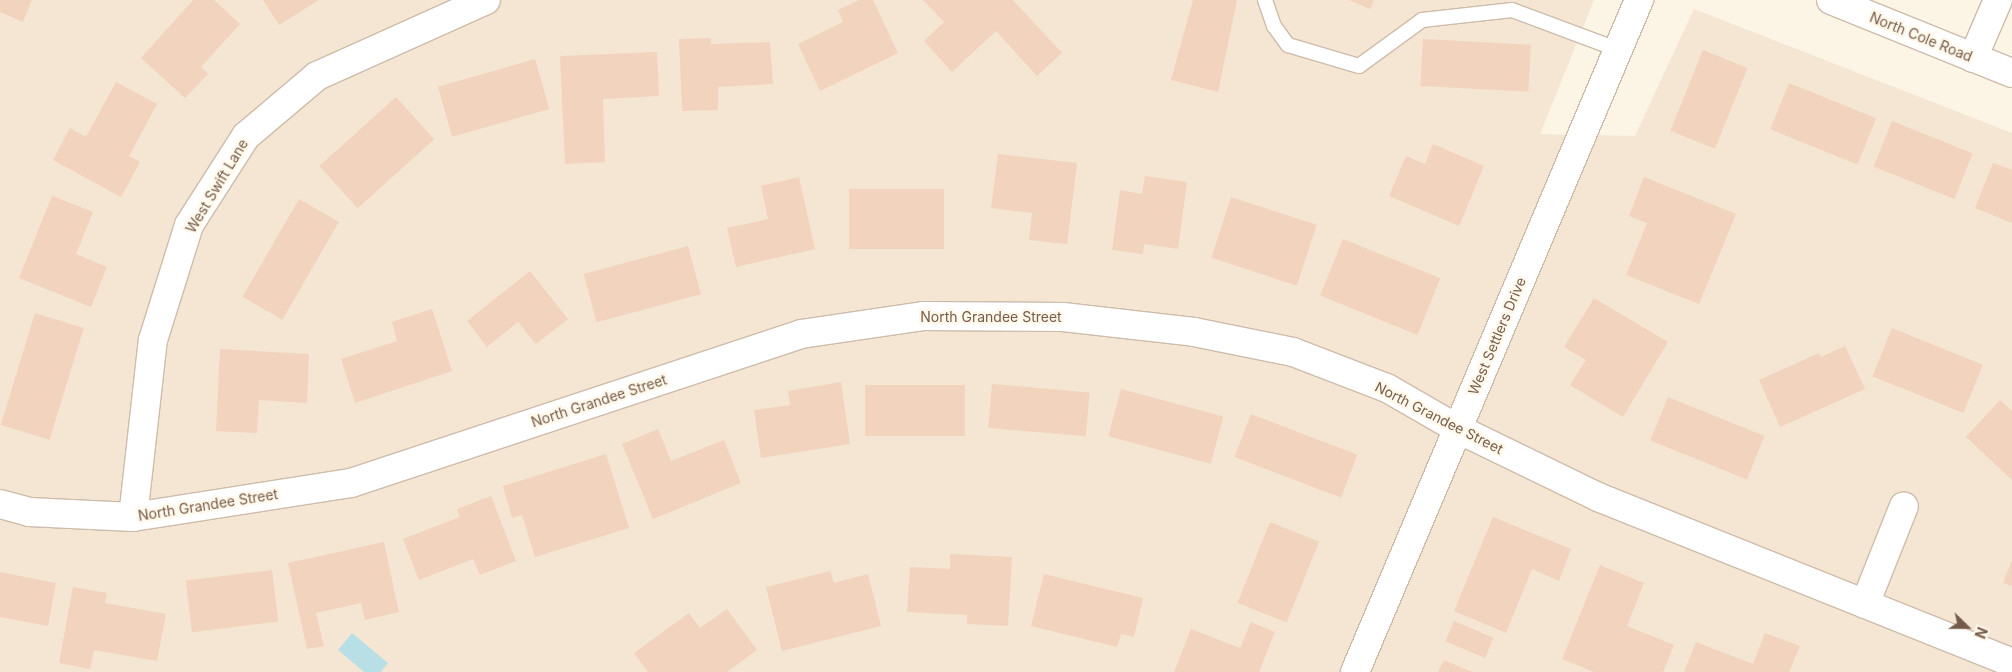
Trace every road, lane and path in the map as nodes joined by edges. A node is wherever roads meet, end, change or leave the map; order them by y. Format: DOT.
graph roads {
  1 [pos="486,0"];
  2 [pos="1265,0"];
  3 [pos="1639,0"];
  4 [pos="1830,0"];
  5 [pos="1998,0"];
  6 [pos="436,9"];
  7 [pos="1619,50"];
  8 [pos="1973,58"];
  9 [pos="2012,73"];
  10 [pos="1458,429"];
  11 [pos="0,504"];
  12 [pos="1904,506"];
  13 [pos="133,517"];
  14 [pos="1865,604"];
  15 [pos="2012,663"];
  16 [pos="1355,672"];
  1 -- 6 [label="street, West Swift Lane"];
  2 -- 7 [label="lane"];
  3 -- 7 [label="street, West Settlers Drive"];
  4 -- 8 [label="street, North Cole Road"];
  5 -- 8 [label="street"];
  6 -- 13 [label="street, West Swift Lane"];
  7 -- 10 [label="street, West Settlers Drive"];
  8 -- 9 [label="street, North Cole Road"];
  10 -- 13 [label="street, North Grandee Street"];
  10 -- 14 [label="street, North Grandee Street"];
  10 -- 16 [label="street, West Settlers Drive"];
  11 -- 13 [label="street, North Grandee Street"];
  12 -- 14 [label="street"];
  14 -- 15 [label="street, North Grandee Street"];
}
